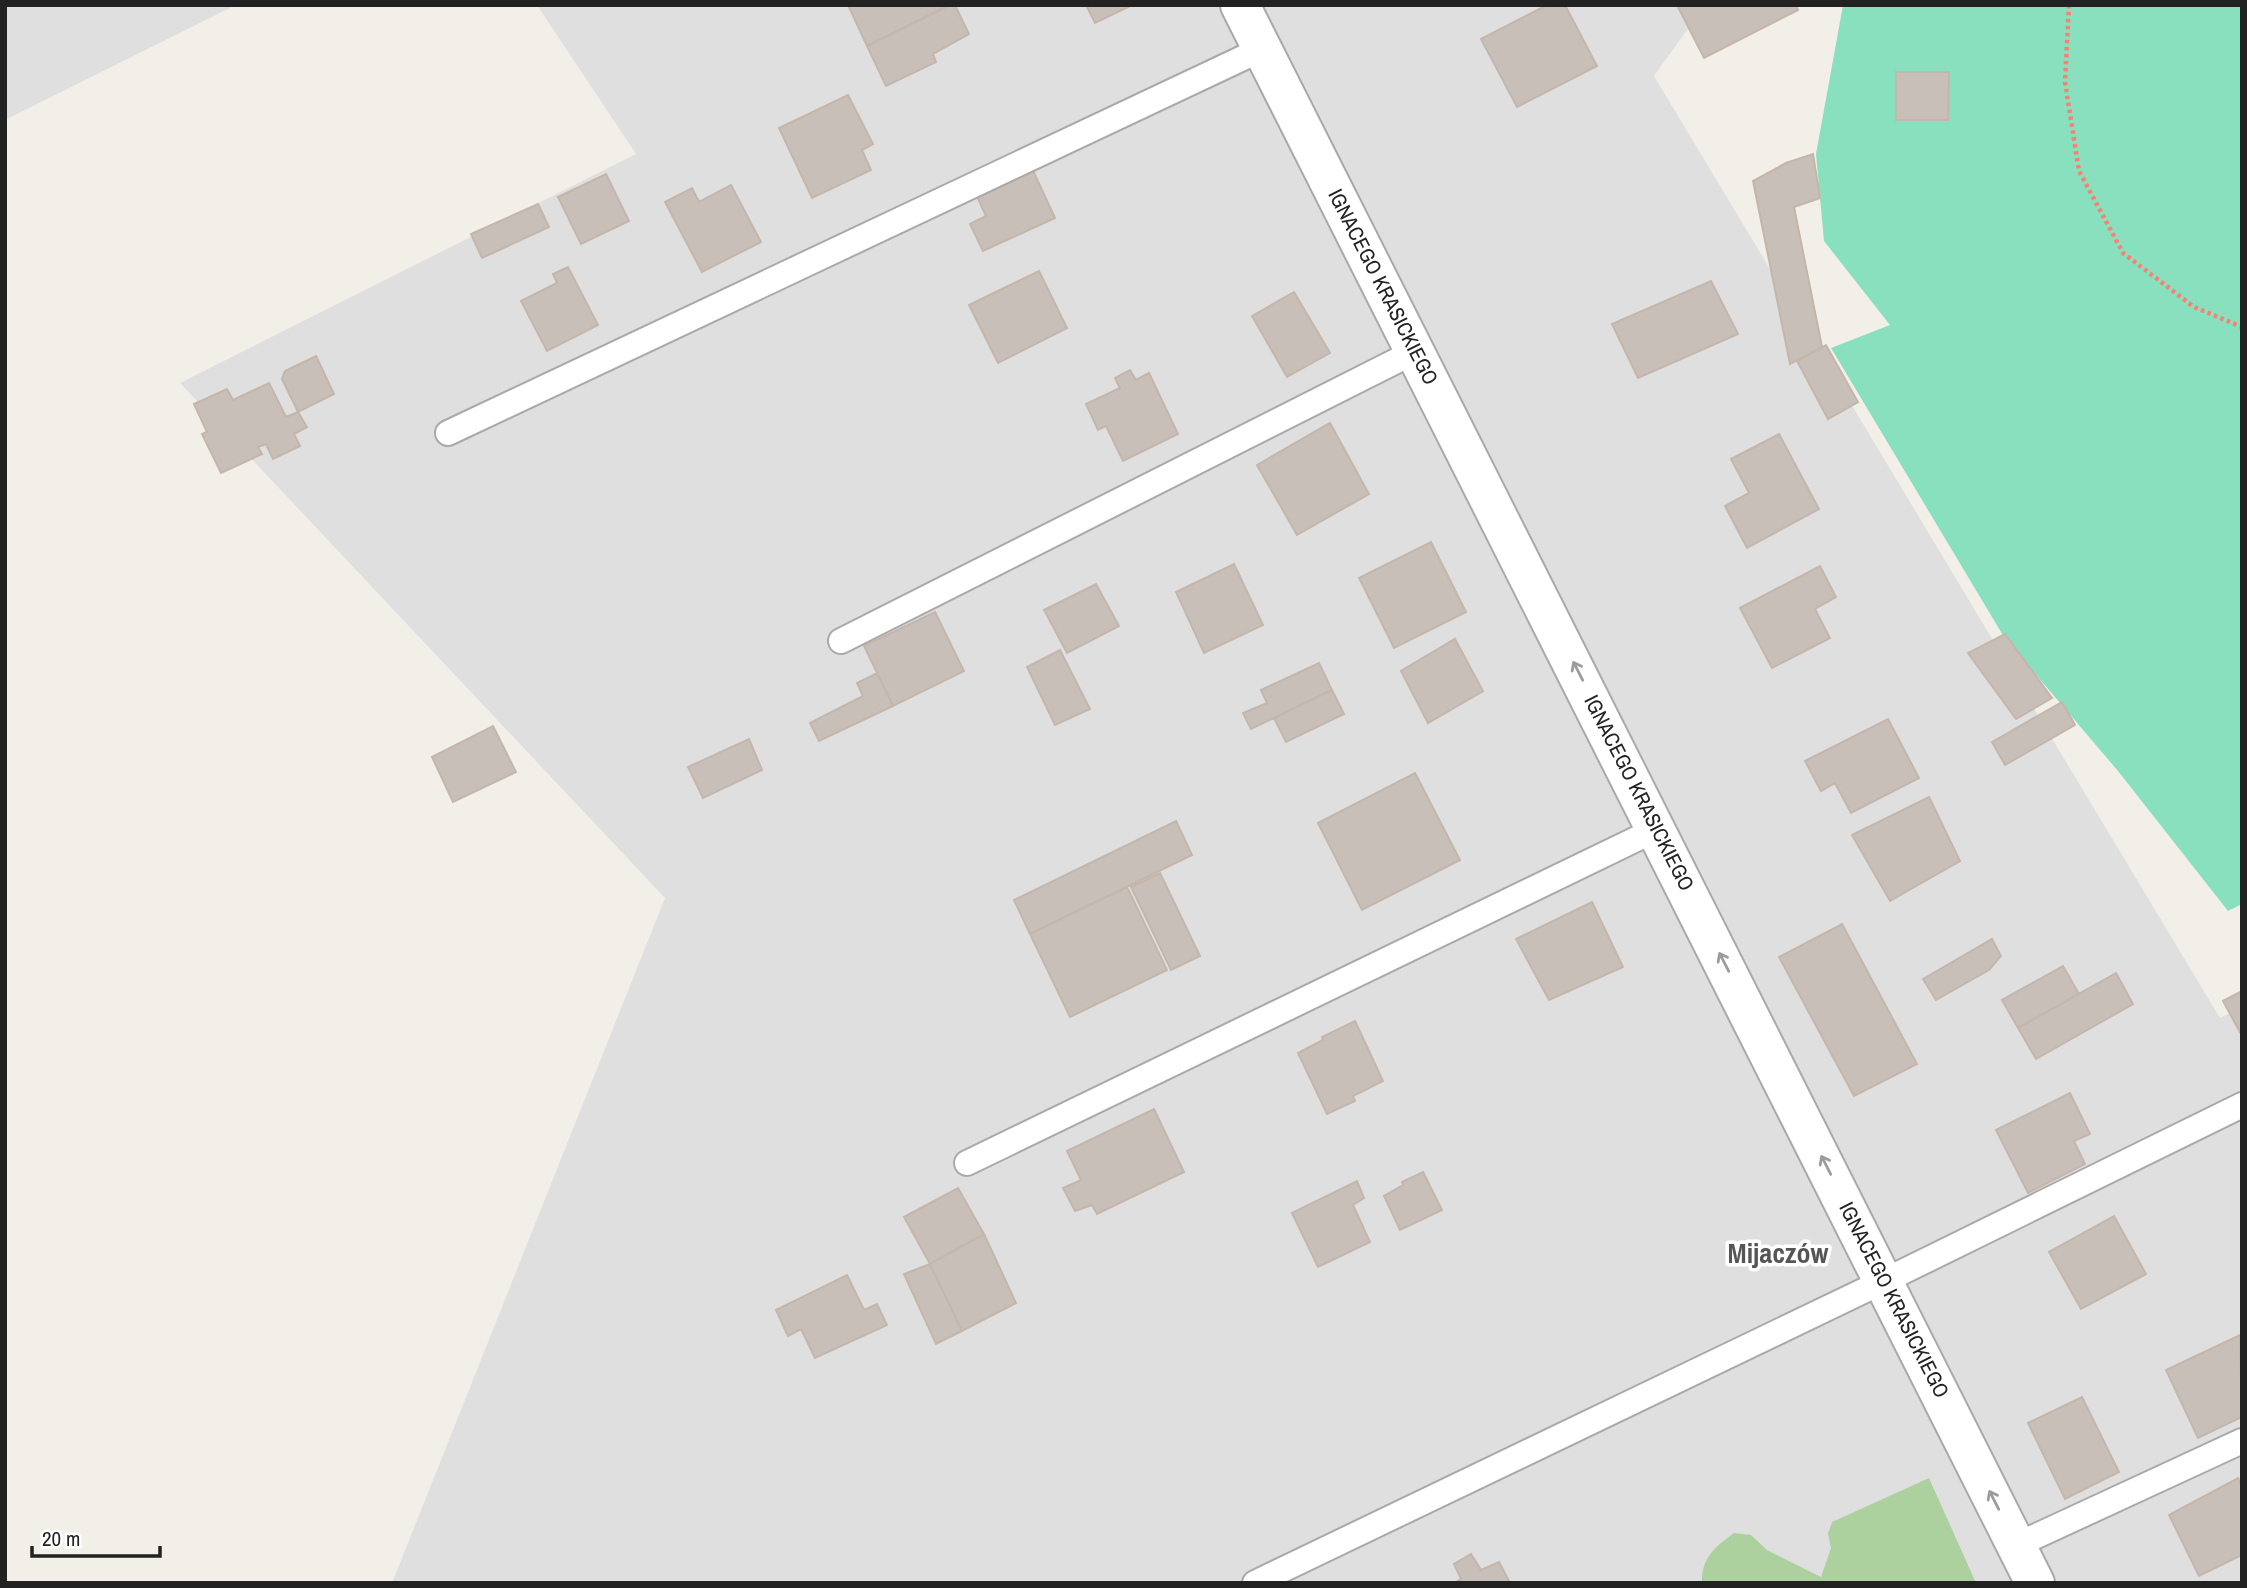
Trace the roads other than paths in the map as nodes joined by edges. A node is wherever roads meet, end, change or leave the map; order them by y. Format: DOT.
graph roads {
  1 [pos="1240,5"];
  2 [pos="1262,49"];
  3 [pos="1416,351"];
  4 [pos="448,433"];
  5 [pos="841,641"];
  6 [pos="1657,829"];
  7 [pos="2242,1105"];
  8 [pos="967,1163"];
  9 [pos="1884,1281"];
  10 [pos="2242,1441"];
  11 [pos="2017,1545"];
  12 [pos="1255,1583"];
  13 [pos="2035,1583"];
  1 -- 2 [label="street, IGNACEGO KRASICKIEGO"];
  2 -- 3 [label="street, IGNACEGO KRASICKIEGO"];
  2 -- 4 [label="lane"];
  3 -- 5 [label="lane"];
  6 -- 3 [label="street, IGNACEGO KRASICKIEGO, one-way"];
  6 -- 8 [label="lane"];
  9 -- 6 [label="street, IGNACEGO KRASICKIEGO, one-way"];
  7 -- 9 [label="lane"];
  11 -- 9 [label="street, IGNACEGO KRASICKIEGO, one-way"];
  9 -- 12 [label="lane"];
  10 -- 11 [label="lane"];
  11 -- 13 [label="street, IGNACEGO KRASICKIEGO"];
}
